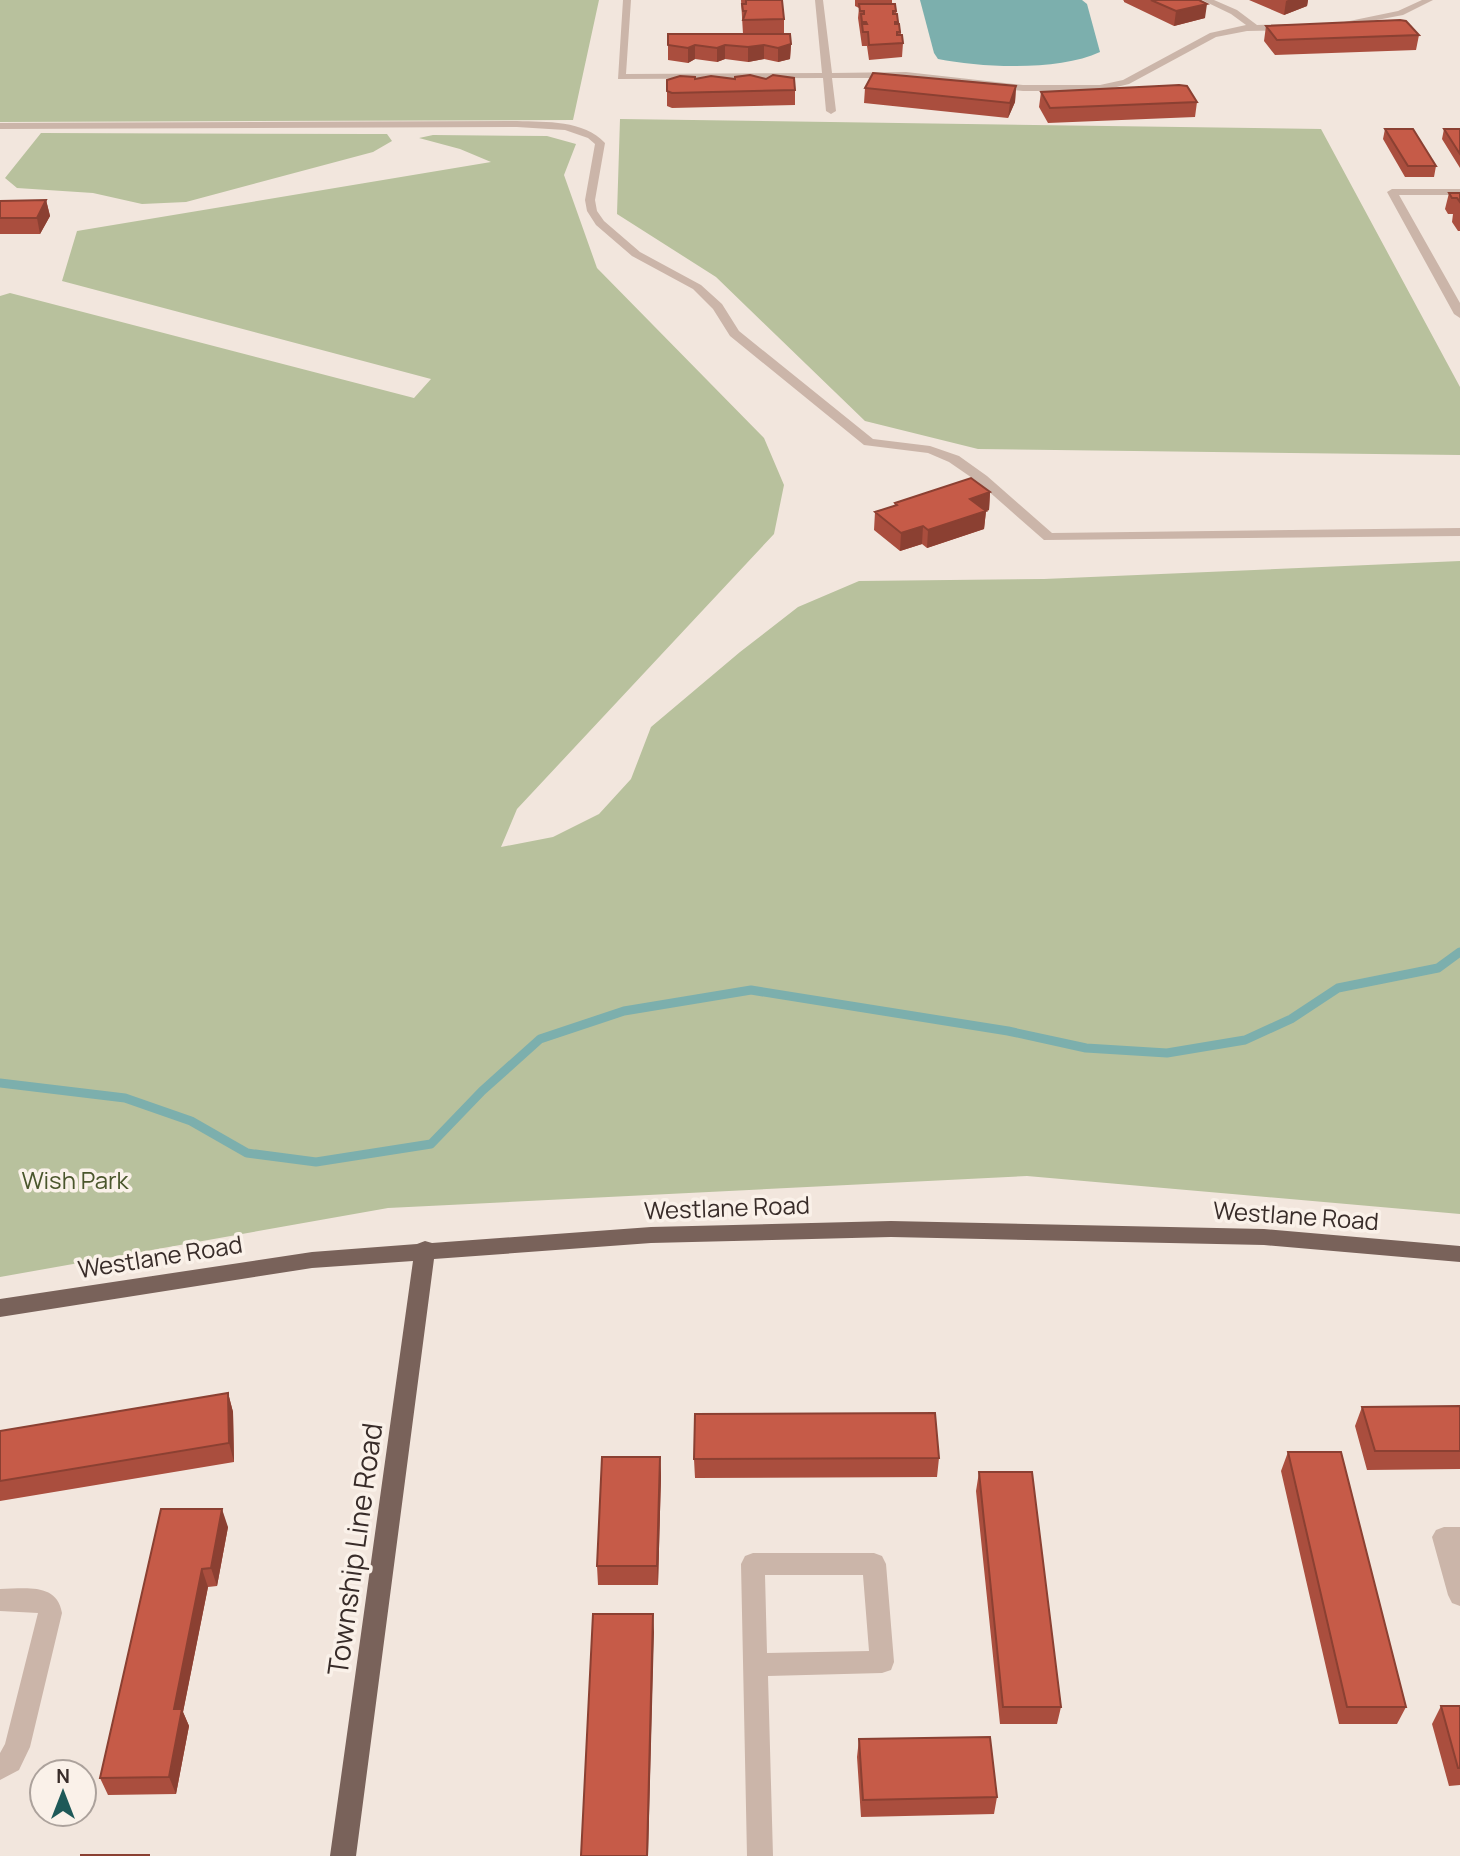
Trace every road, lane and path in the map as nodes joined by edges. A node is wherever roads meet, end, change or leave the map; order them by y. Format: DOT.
graph roads {
  1 [pos="627,0"];
  2 [pos="819,0"];
  3 [pos="1206,0"];
  4 [pos="1429,0"];
  5 [pos="1321,25"];
  6 [pos="1295,26"];
  7 [pos="1255,28"];
  8 [pos="827,76"];
  9 [pos="831,111"];
  10 [pos="0,126"];
  11 [pos="1460,192"];
  12 [pos="1455,296"];
  13 [pos="1460,313"];
  14 [pos="1460,533"];
  15 [pos="425,1249"];
  16 [pos="1460,1254"];
  17 [pos="0,1308"];
  18 [pos="1460,1537"];
  19 [pos="1460,1595"];
  20 [pos="0,1600"];
  21 [pos="755,1665"];
  22 [pos="0,1768"];
  23 [pos="343,1856"];
  24 [pos="760,1856"];
  1 -- 8 [label="street"];
  2 -- 8 [label="street"];
  3 -- 7 [label="street"];
  4 -- 5 [label="street"];
  6 -- 7 [label="street"];
  7 -- 8 [label="street"];
  8 -- 9 [label="street"];
  10 -- 14 [label="street"];
  11 -- 12 [label="street"];
  12 -- 13 [label="street"];
  15 -- 16 [label="main road, Westlane Road"];
  15 -- 17 [label="main road, Westlane Road"];
  15 -- 23 [label="main road, Township Line Road"];
  18 -- 19 [label="street"];
  20 -- 22 [label="street"];
  21 -- 21 [label="street"];
  21 -- 24 [label="street"];
}
